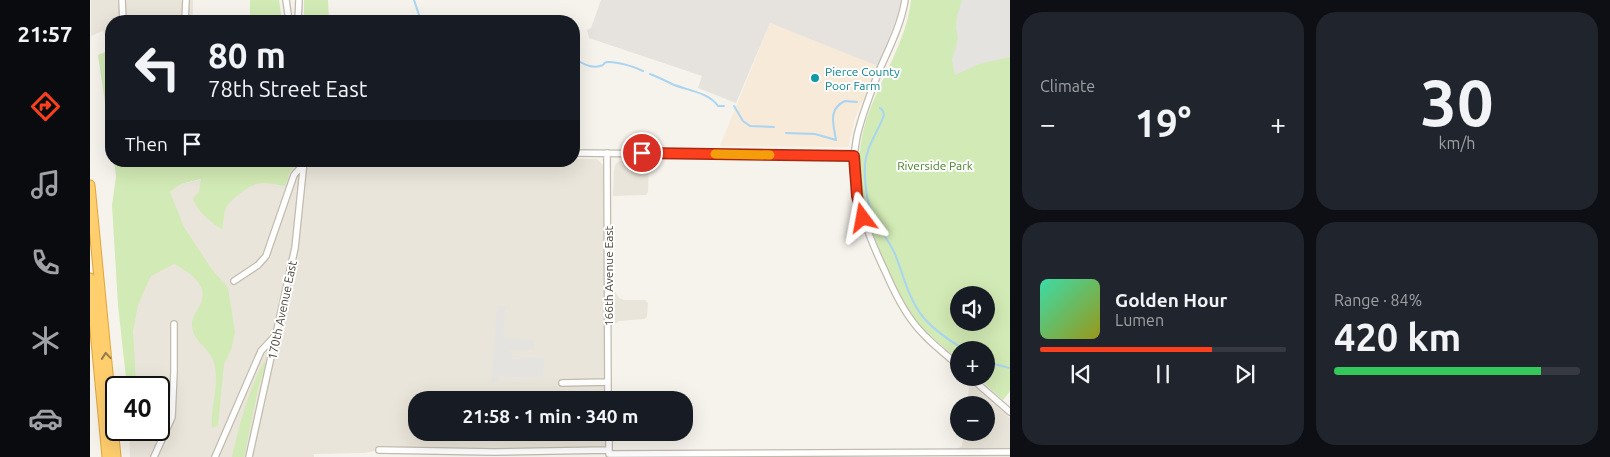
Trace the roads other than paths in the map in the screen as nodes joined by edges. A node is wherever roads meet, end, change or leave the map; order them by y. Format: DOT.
graph roads {
  1 [pos="122,0"];
  2 [pos="186,0"];
  3 [pos="286,0"];
  4 [pos="299,0"];
  5 [pos="905,0"];
  6 [pos="123,15"];
  7 [pos="185,15"];
  8 [pos="288,15"];
  9 [pos="298,15"];
  10 [pos="607,152"];
  11 [pos="580,153"];
  12 [pos="854,156"];
  13 [pos="300,167"];
  14 [pos="303,167"];
  15 [pos="90,185"];
  16 [pos="90,278"];
  17 [pos="234,281"];
  18 [pos="174,324"];
  19 [pos="277,334"];
  20 [pos="950,358"];
  21 [pos="608,382"];
  22 [pos="562,383"];
  23 [pos="980,386"];
  24 [pos="608,391"];
  25 [pos="1010,412"];
  26 [pos="609,441"];
  27 [pos="379,450"];
  28 [pos="1010,452"];
  29 [pos="609,454"];
  30 [pos="107,457"];
  31 [pos="116,457"];
  32 [pos="154,457"];
  33 [pos="214,457"];
  34 [pos="249,457"];
  1 -- 6 [label="street"];
  2 -- 7 [label="street"];
  3 -- 8 [label="street"];
  4 -- 9 [label="street"];
  5 -- 12 [label="street"];
  10 -- 11 [label="street"];
  10 -- 12 [label="street"];
  10 -- 21 [label="street, 166th Avenue East"];
  12 -- 20 [label="street"];
  13 -- 17 [label="street"];
  14 -- 19 [label="street, 170th Avenue East"];
  31 -- 15 [label="highway, one-way"];
  16 -- 30 [label="highway"];
  18 -- 32 [label="street"];
  19 -- 33 [label="street"];
  19 -- 34 [label="street, 170th Avenue East"];
  21 -- 22 [label="street"];
  21 -- 24 [label="street, 166th Avenue East"];
  23 -- 25 [label="street"];
  26 -- 29 [label="street"];
  27 -- 29 [label="street"];
  28 -- 29 [label="street"];
}
